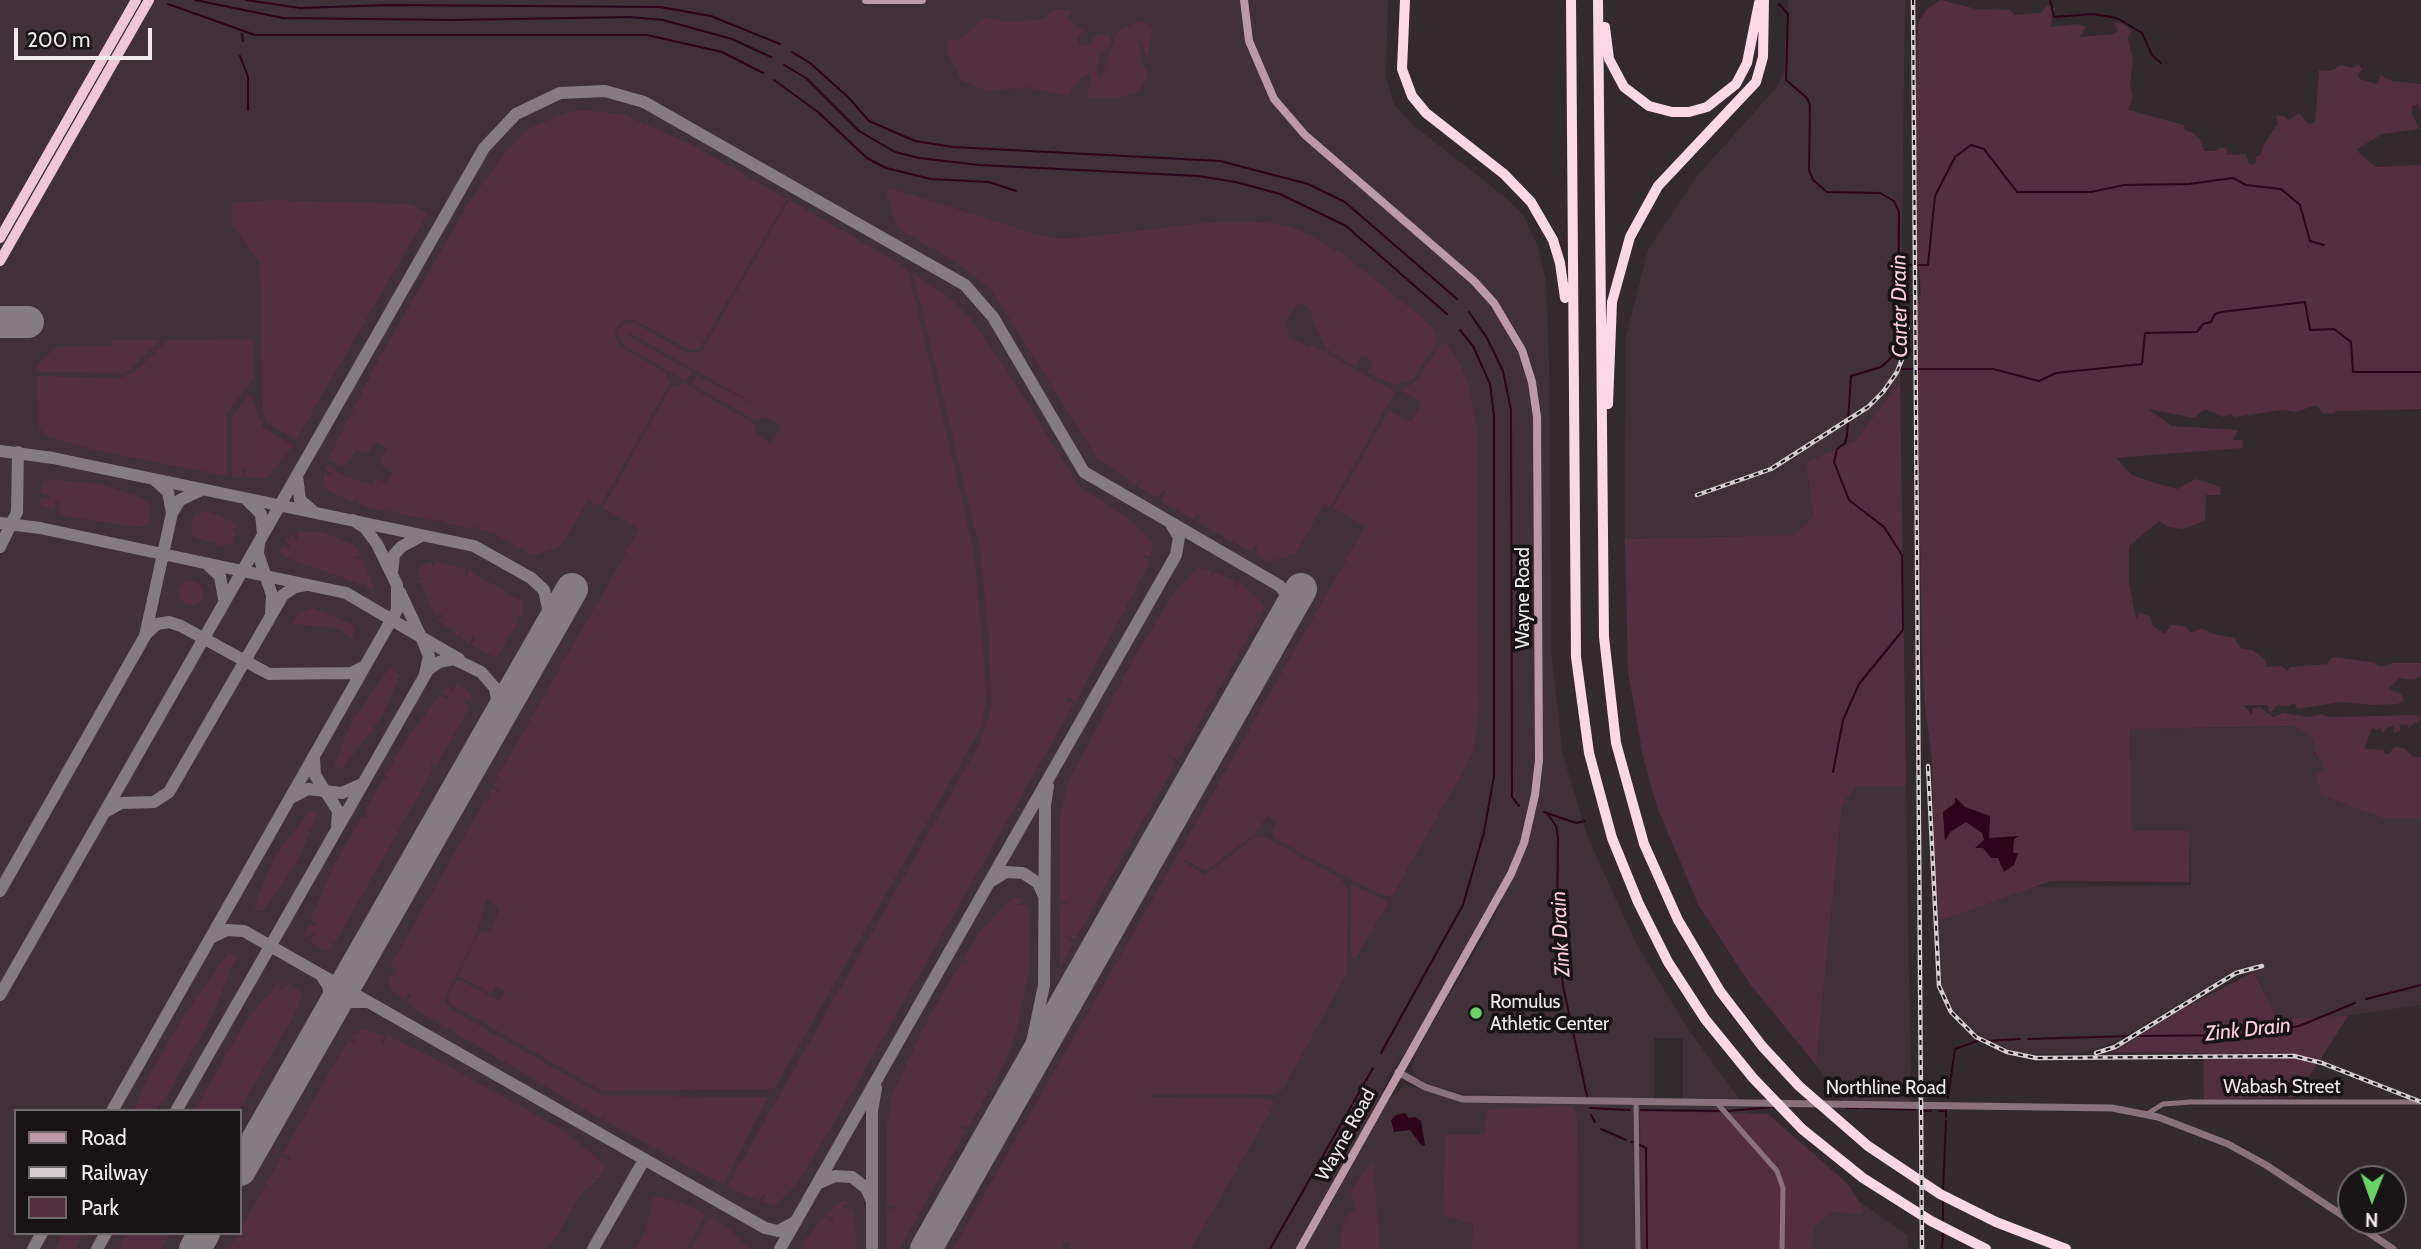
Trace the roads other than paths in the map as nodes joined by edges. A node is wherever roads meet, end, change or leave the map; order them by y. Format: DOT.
graph roads {
  1 [pos="866,0"];
  2 [pos="922,0"];
  3 [pos="1244,0"];
  4 [pos="1405,0"];
  5 [pos="1565,0"];
  6 [pos="1571,0"];
  7 [pos="1598,0"];
  8 [pos="1605,0"];
  9 [pos="1762,0"];
  10 [pos="144,5"];
  11 [pos="1570,74"];
  12 [pos="0,238"];
  13 [pos="0,261"];
  14 [pos="1602,515"];
  15 [pos="1574,518"];
  16 [pos="1398,1072"];
  17 [pos="1636,1101"];
  18 [pos="1716,1102"];
  19 [pos="2421,1102"];
  20 [pos="2147,1114"];
  21 [pos="2337,1212"];
  22 [pos="2372,1235"];
  23 [pos="1300,1249"];
  24 [pos="1637,1249"];
  25 [pos="1782,1249"];
  26 [pos="1986,1249"];
  27 [pos="2066,1249"];
  28 [pos="2393,1249"];
  1 -- 2 [label="main road"];
  3 -- 16 [label="main road, Wayne Road"];
  4 -- 15 [label="highway"];
  5 -- 11 [label="highway"];
  6 -- 11 [label="highway"];
  7 -- 14 [label="highway"];
  8 -- 9 [label="highway"];
  9 -- 14 [label="highway"];
  10 -- 12 [label="highway"];
  10 -- 13 [label="highway"];
  11 -- 15 [label="highway"];
  14 -- 27 [label="highway"];
  15 -- 26 [label="highway"];
  16 -- 17 [label="street, Northline Road"];
  16 -- 23 [label="main road, Wayne Road"];
  17 -- 18 [label="street, Northline Road"];
  17 -- 24 [label="street"];
  18 -- 20 [label="street, Northline Road"];
  18 -- 25 [label="street"];
  19 -- 20 [label="street, Wabash Street"];
  20 -- 21 [label="street, Northline Road"];
  22 -- 28 [label="street, Northline Road"];
}
